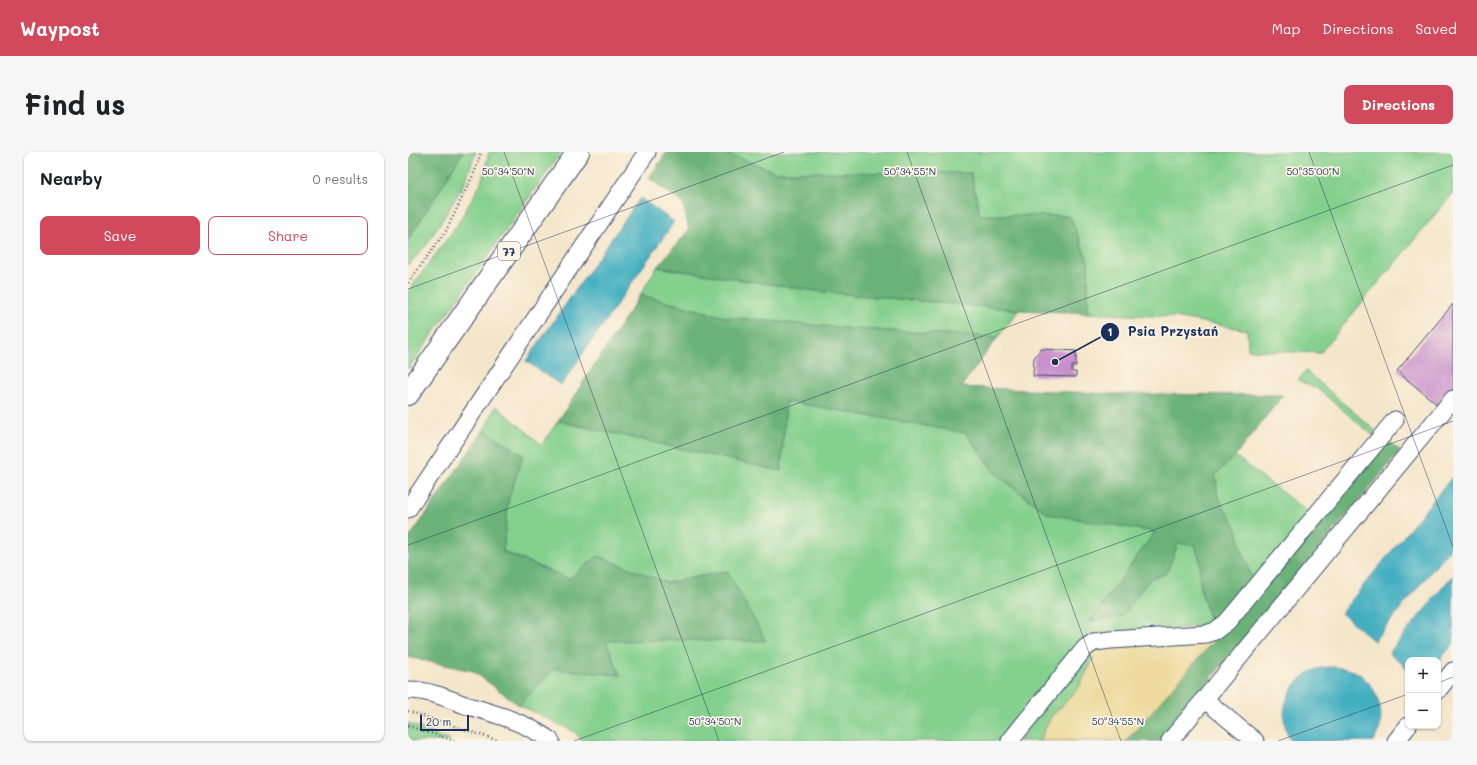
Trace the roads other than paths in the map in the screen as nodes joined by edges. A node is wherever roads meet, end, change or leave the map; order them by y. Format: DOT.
graph roads {
  1 [pos="578,152"];
  2 [pos="647,152"];
  3 [pos="408,394"];
  4 [pos="1453,399"];
  5 [pos="1395,420"];
  6 [pos="408,509"];
  7 [pos="1453,672"];
  8 [pos="1441,686"];
  9 [pos="408,690"];
  10 [pos="1204,699"];
  11 [pos="1406,729"];
  12 [pos="551,741"];
  13 [pos="1010,741"];
  14 [pos="1170,741"];
  15 [pos="1255,741"];
  16 [pos="1396,741"];
  1 -- 3 [label="main road, 77"];
  2 -- 6 [label="street"];
  4 -- 10 [label="street"];
  5 -- 13 [label="street"];
  7 -- 8 [label="street"];
  9 -- 12 [label="street"];
  10 -- 14 [label="street"];
  10 -- 15 [label="street"];
  11 -- 16 [label="street"];
}
